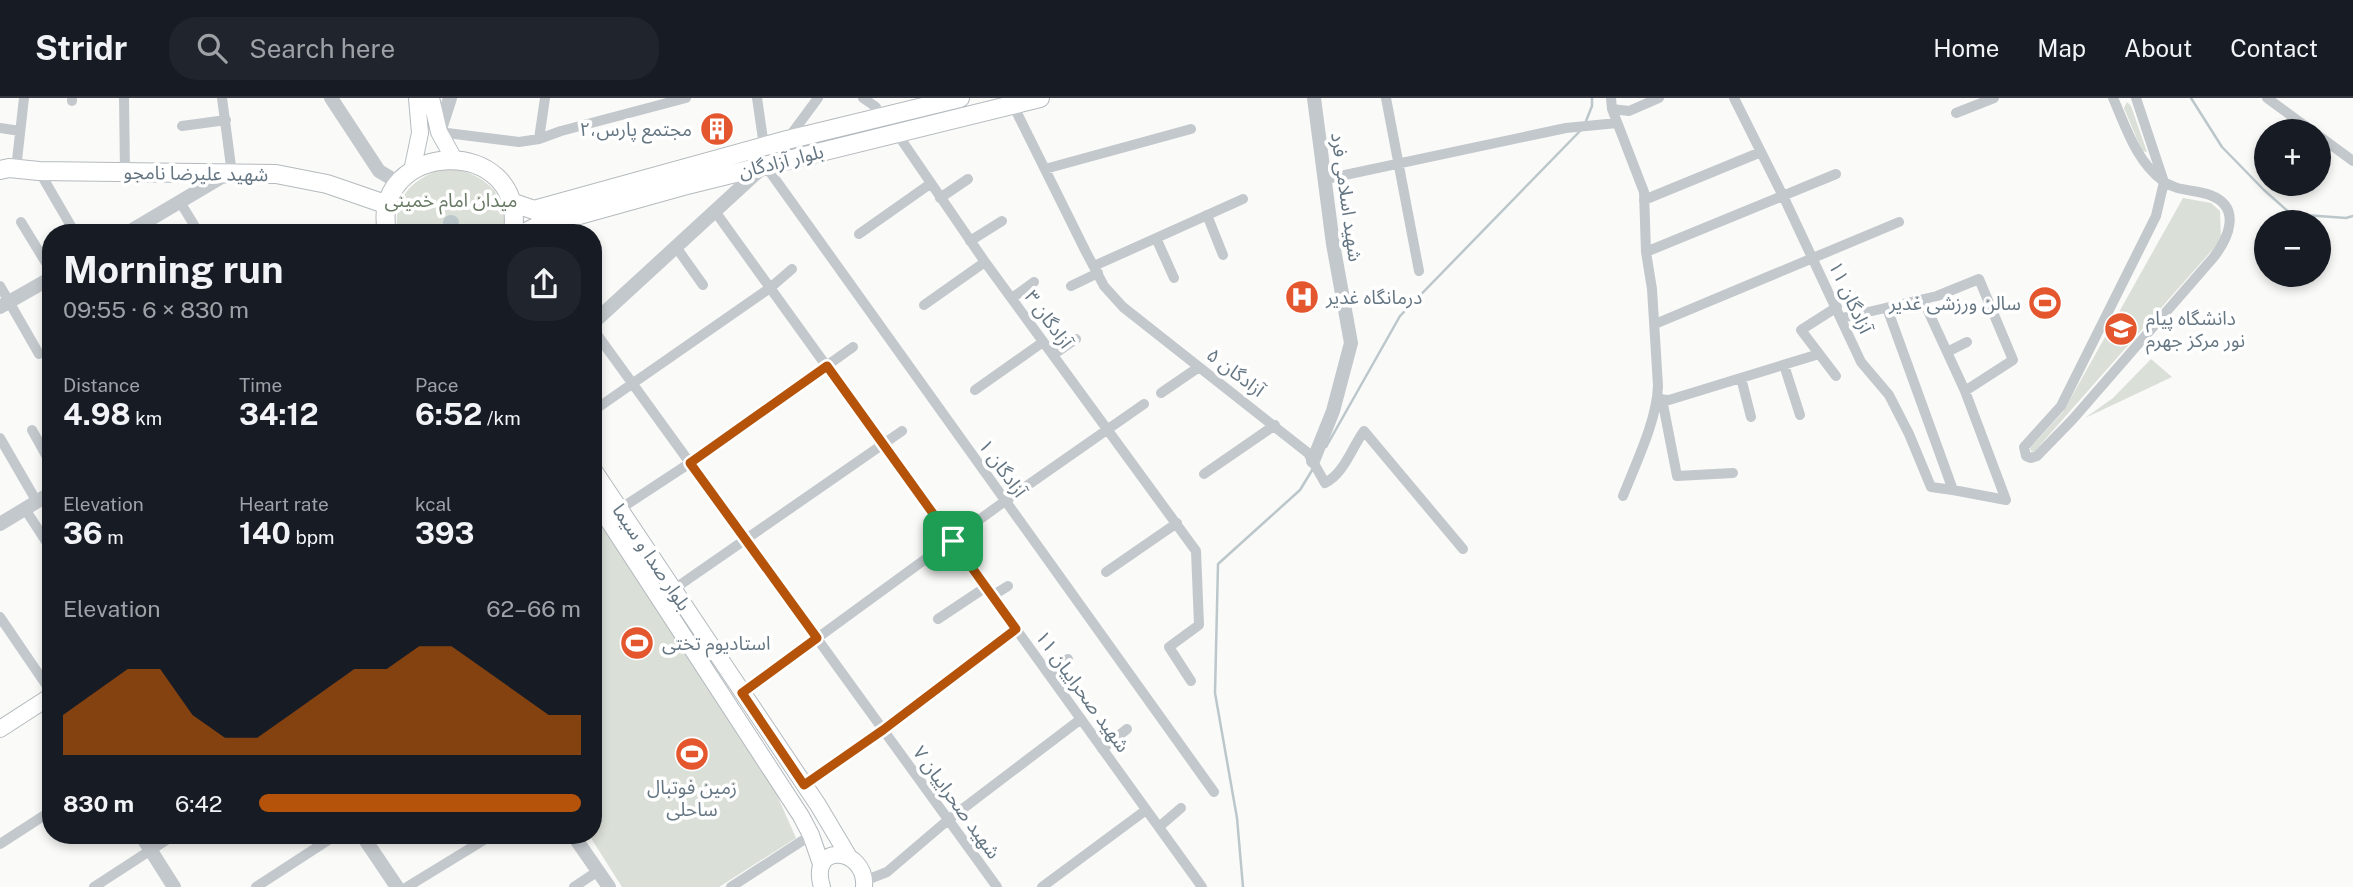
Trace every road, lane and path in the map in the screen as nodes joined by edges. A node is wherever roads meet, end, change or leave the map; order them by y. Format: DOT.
graph roads {
  1 [pos="24,98"];
  2 [pos="124,98"];
  3 [pos="222,98"];
  4 [pos="331,98"];
  5 [pos="417,98"];
  6 [pos="431,98"];
  7 [pos="450,98"];
  8 [pos="545,98"];
  9 [pos="686,98"];
  10 [pos="757,98"];
  11 [pos="818,98"];
  12 [pos="863,98"];
  13 [pos="960,98"];
  14 [pos="1040,98"];
  15 [pos="1314,98"];
  16 [pos="1386,98"];
  17 [pos="1659,98"];
  18 [pos="1734,98"];
  19 [pos="1994,98"];
  20 [pos="2113,98"];
  21 [pos="2136,98"];
  22 [pos="2267,98"];
  23 [pos="1611,104"];
  24 [pos="1013,105"];
  25 [pos="876,107"];
  26 [pos="937,112"];
  27 [pos="1956,113"];
  28 [pos="2296,119"];
  29 [pos="226,120"];
  30 [pos="1617,123"];
  31 [pos="182,126"];
  32 [pos="0,128"];
  33 [pos="1191,129"];
  34 [pos="20,131"];
  35 [pos="439,132"];
  36 [pos="896,132"];
  37 [pos="539,139"];
  38 [pos="787,140"];
  39 [pos="2331,145"];
  40 [pos="764,146"];
  41 [pos="1761,152"];
  42 [pos="454,159"];
  43 [pos="2353,161"];
  44 [pos="1397,164"];
  45 [pos="765,165"];
  46 [pos="8,169"];
  47 [pos="1045,169"];
  48 [pos="38,171"];
  49 [pos="125,172"];
  50 [pos="229,174"];
  51 [pos="1836,174"];
  52 [pos="406,177"];
  53 [pos="688,177"];
  54 [pos="968,179"];
  55 [pos="1326,179"];
  56 [pos="2164,182"];
  57 [pos="930,184"];
  58 [pos="1784,197"];
  59 [pos="940,198"];
  60 [pos="1243,199"];
  61 [pos="1644,200"];
  62 [pos="180,202"];
  63 [pos="511,202"];
  64 [pos="388,205"];
  65 [pos="714,209"];
  66 [pos="1207,215"];
  67 [pos="1002,220"];
  68 [pos="21,222"];
  69 [pos="1899,222"];
  70 [pos="70,224"];
  71 [pos="146,224"];
  72 [pos="193,224"];
  73 [pos="387,224"];
  74 [pos="514,224"];
  75 [pos="545,224"];
  76 [pos="859,234"];
  77 [pos="1156,238"];
  78 [pos="970,241"];
  79 [pos="676,247"];
  80 [pos="1646,252"];
  81 [pos="1223,255"];
  82 [pos="42,256"];
  83 [pos="1812,257"];
  84 [pos="985,262"];
  85 [pos="792,269"];
  86 [pos="1096,270"];
  87 [pos="1419,271"];
  88 [pos="1174,278"];
  89 [pos="1034,282"];
  90 [pos="42,283"];
  91 [pos="703,285"];
  92 [pos="0,286"];
  93 [pos="1071,286"];
  94 [pos="771,288"];
  95 [pos="1012,298"];
  96 [pos="1923,300"];
  97 [pos="5,304"];
  98 [pos="924,305"];
  99 [pos="1887,308"];
  100 [pos="1839,313"];
  101 [pos="602,317"];
  102 [pos="1655,324"];
  103 [pos="602,339"];
  104 [pos="1076,339"];
  105 [pos="1043,342"];
  106 [pos="1967,342"];
  107 [pos="853,347"];
  108 [pos="1947,352"];
  109 [pos="39,354"];
  110 [pos="1819,354"];
  111 [pos="1054,355"];
  112 [pos="1784,365"];
  113 [pos="827,366"];
  114 [pos="1199,367"];
  115 [pos="1836,376"];
  116 [pos="1741,378"];
  117 [pos="633,384"];
  118 [pos="975,390"];
  119 [pos="1965,391"];
  120 [pos="1161,393"];
  121 [pos="1660,399"];
  122 [pos="1144,404"];
  123 [pos="602,405"];
  124 [pos="1800,415"];
  125 [pos="1751,417"];
  126 [pos="1275,425"];
  127 [pos="32,430"];
  128 [pos="902,430"];
  129 [pos="1108,431"];
  130 [pos="882,443"];
  131 [pos="2,445"];
  132 [pos="42,448"];
  133 [pos="1313,461"];
  134 [pos="690,463"];
  135 [pos="1733,473"];
  136 [pos="1204,474"];
  137 [pos="602,482"];
  138 [pos="1953,489"];
  139 [pos="1623,496"];
  140 [pos="42,498"];
  141 [pos="1005,501"];
  142 [pos="31,505"];
  143 [pos="620,509"];
  144 [pos="602,510"];
  145 [pos="1177,523"];
  146 [pos="0,524"];
  147 [pos="42,529"];
  148 [pos="745,539"];
  149 [pos="953,541"];
  150 [pos="1463,548"];
  151 [pos="1107,572"];
  152 [pos="1009,586"];
  153 [pos="674,589"];
  154 [pos="989,591"];
  155 [pos="938,620"];
  156 [pos="1,621"];
  157 [pos="1016,629"];
  158 [pos="817,638"];
  159 [pos="1068,659"];
  160 [pos="1049,674"];
  161 [pos="42,681"];
  162 [pos="1191,681"];
  163 [pos="742,693"];
  164 [pos="42,700"];
  165 [pos="1081,719"];
  166 [pos="0,729"];
  167 [pos="1127,729"];
  168 [pos="883,730"];
  169 [pos="1102,749"];
  170 [pos="804,785"];
  171 [pos="1214,792"];
  172 [pos="1181,808"];
  173 [pos="1146,810"];
  174 [pos="42,817"];
  175 [pos="948,820"];
  176 [pos="1158,827"];
  177 [pos="836,834"];
  178 [pos="813,838"];
  179 [pos="0,844"];
  180 [pos="147,844"];
  181 [pos="160,844"];
  182 [pos="322,844"];
  183 [pos="368,844"];
  184 [pos="477,844"];
  185 [pos="579,844"];
  186 [pos="151,850"];
  187 [pos="849,857"];
  188 [pos="821,864"];
  189 [pos="598,872"];
  190 [pos="864,885"];
  191 [pos="94,887"];
  192 [pos="174,887"];
  193 [pos="256,887"];
  194 [pos="397,887"];
  195 [pos="407,887"];
  196 [pos="574,887"];
  197 [pos="609,887"];
  198 [pos="731,887"];
  199 [pos="821,887"];
  200 [pos="997,887"];
  201 [pos="1042,887"];
  202 [pos="1202,887"];
  1 -- 34 [label="street"];
  2 -- 49 [label="street"];
  3 -- 29 [label="street"];
  4 -- 52 [label="street"];
  5 -- 52 [label="main road"];
  6 -- 35 [label="main road"];
  7 -- 35 [label="street"];
  8 -- 37 [label="street"];
  9 -- 37 [label="street"];
  10 -- 40 [label="street"];
  11 -- 38 [label="street"];
  12 -- 25 [label="street"];
  13 -- 26 [label="main road, بلوار آزادگان"];
  14 -- 24 [label="main road, بلوار آزادگان"];
  15 -- 55 [label="street, شهید اسلامی فرد"];
  16 -- 44 [label="street"];
  17 -- 23 [label="street"];
  18 -- 41 [label="street, آزادگان ۱۱"];
  19 -- 27 [label="street"];
  20 -- 56 [label="street"];
  21 -- 56 [label="street"];
  22 -- 28 [label="street"];
  23 -- 30 [label="street"];
  24 -- 26 [label="main road, بلوار آزادگان"];
  24 -- 47 [label="street, آزادگان ۵"];
  26 -- 36 [label="main road, بلوار آزادگان"];
  26 -- 38 [label="main road, بلوار آزادگان"];
  29 -- 31 [label="street"];
  29 -- 50 [label="street"];
  30 -- 44 [label="street"];
  30 -- 61 [label="street"];
  32 -- 34 [label="street"];
  33 -- 47 [label="street"];
  34 -- 46 [label="street"];
  35 -- 37 [label="street"];
  35 -- 42 [label="main road"];
  36 -- 45 [label="main road, بلوار آزادگان"];
  36 -- 57 [label="street, آزادگان ۳"];
  38 -- 40 [label="main road, بلوار آزادگان"];
  39 -- 43 [label="street"];
  40 -- 53 [label="main road, بلوار آزادگان"];
  41 -- 58 [label="street, آزادگان ۱۱"];
  41 -- 61 [label="street"];
  42 -- 52 [label="main road"];
  42 -- 63 [label="main road"];
  44 -- 55 [label="street"];
  44 -- 87 [label="street"];
  45 -- 53 [label="main road, بلوار آزادگان"];
  45 -- 65 [label="street"];
  45 -- 141 [label="street, آزادگان ۱"];
  46 -- 48 [label="main road, شهید علیرضا نامجو"];
  47 -- 86 [label="street, آزادگان ۵"];
  48 -- 49 [label="main road, شهید علیرضا نامجو"];
  48 -- 70 [label="street"];
  49 -- 50 [label="main road, شهید علیرضا نامجو"];
  50 -- 62 [label="street"];
  50 -- 64 [label="main road, شهید علیرضا نامجو"];
  51 -- 58 [label="street"];
  52 -- 64 [label="main road"];
  53 -- 63 [label="main road, بلوار آزادگان"];
  53 -- 75 [label="main road, بلوار آزادگان"];
  54 -- 59 [label="street"];
  55 -- 133 [label="street, شهید اسلامی فرد"];
  56 -- 56 [label="street"];
  57 -- 59 [label="street, آزادگان ۳"];
  57 -- 76 [label="street"];
  58 -- 80 [label="street"];
  58 -- 83 [label="street, آزادگان ۱۱"];
  59 -- 78 [label="street, آزادگان ۳"];
  60 -- 66 [label="street"];
  61 -- 80 [label="street"];
  62 -- 71 [label="street"];
  62 -- 72 [label="street"];
  63 -- 74 [label="main road"];
  64 -- 73 [label="main road"];
  65 -- 79 [label="street"];
  65 -- 94 [label="street, شهید صحراییان ۱۱"];
  66 -- 77 [label="street"];
  66 -- 81 [label="street"];
  67 -- 78 [label="street"];
  68 -- 82 [label="street"];
  69 -- 83 [label="street"];
  77 -- 86 [label="street"];
  77 -- 88 [label="street"];
  78 -- 84 [label="street, آزادگان ۳"];
  79 -- 91 [label="street"];
  79 -- 101 [label="street"];
  80 -- 102 [label="street"];
  83 -- 100 [label="street, آزادگان ۱۱"];
  83 -- 102 [label="street"];
  84 -- 95 [label="street, آزادگان ۳"];
  84 -- 98 [label="street"];
  85 -- 94 [label="street"];
  86 -- 93 [label="street"];
  86 -- 114 [label="street, آزادگان ۵"];
  89 -- 95 [label="street"];
  90 -- 97 [label="street"];
  92 -- 97 [label="street"];
  94 -- 113 [label="street, شهید صحراییان ۱۱"];
  94 -- 117 [label="street"];
  95 -- 105 [label="street, آزادگان ۳"];
  96 -- 99 [label="street"];
  96 -- 108 [label="street"];
  96 -- 119 [label="street"];
  97 -- 109 [label="street"];
  99 -- 100 [label="street"];
  99 -- 138 [label="street"];
  100 -- 110 [label="street"];
  100 -- 138 [label="street, آزادگان ۱۱"];
  102 -- 121 [label="street"];
  103 -- 117 [label="street, شهید صحراییان ۷"];
  104 -- 111 [label="street"];
  105 -- 111 [label="street, آزادگان ۳"];
  105 -- 118 [label="street"];
  106 -- 108 [label="street"];
  107 -- 113 [label="street"];
  108 -- 119 [label="street"];
  110 -- 112 [label="street"];
  110 -- 115 [label="street"];
  111 -- 129 [label="street, آزادگان ۳"];
  112 -- 116 [label="street"];
  112 -- 124 [label="street"];
  113 -- 130 [label="street, شهید صحراییان ۱۱"];
  113 -- 134 [label="street"];
  114 -- 120 [label="street"];
  114 -- 126 [label="street, آزادگان ۵"];
  116 -- 121 [label="street"];
  116 -- 125 [label="street"];
  117 -- 123 [label="street"];
  117 -- 134 [label="street, شهید صحراییان ۷"];
  119 -- 138 [label="street"];
  121 -- 135 [label="street"];
  121 -- 139 [label="street"];
  122 -- 129 [label="street"];
  126 -- 133 [label="street, آزادگان ۵"];
  126 -- 136 [label="street"];
  127 -- 132 [label="street"];
  128 -- 130 [label="street"];
  129 -- 141 [label="street"];
  129 -- 145 [label="street, آزادگان ۳"];
  130 -- 148 [label="street"];
  130 -- 149 [label="street, شهید صحراییان ۱۱"];
  131 -- 142 [label="street"];
  133 -- 150 [label="street, آزادگان ۵"];
  134 -- 143 [label="street"];
  134 -- 148 [label="street, شهید صحراییان ۷"];
  137 -- 143 [label="main road, بلوار صدا و سیما"];
  140 -- 142 [label="street"];
  141 -- 149 [label="street"];
  141 -- 171 [label="street, آزادگان ۱"];
  142 -- 146 [label="street"];
  142 -- 147 [label="street"];
  143 -- 153 [label="main road, بلوار صدا و سیما"];
  144 -- 178 [label="main road, بلوار صدا و سیما"];
  145 -- 151 [label="street"];
  145 -- 162 [label="street, آزادگان ۳"];
  148 -- 153 [label="street"];
  148 -- 158 [label="street, شهید صحراییان ۷"];
  149 -- 154 [label="street, شهید صحراییان ۱۱"];
  149 -- 158 [label="street"];
  152 -- 154 [label="street"];
  153 -- 163 [label="main road, بلوار صدا و سیما"];
  154 -- 155 [label="street"];
  154 -- 157 [label="street, شهید صحراییان ۱۱"];
  156 -- 161 [label="street"];
  157 -- 160 [label="street, شهید صحراییان ۱۱"];
  157 -- 168 [label="street"];
  158 -- 163 [label="street"];
  158 -- 168 [label="street, شهید صحراییان ۷"];
  159 -- 160 [label="street"];
  160 -- 165 [label="street, شهید صحراییان ۱۱"];
  163 -- 170 [label="main road, بلوار صدا و سیما"];
  164 -- 166 [label="main road"];
  165 -- 169 [label="street, شهید صحراییان ۱۱"];
  165 -- 175 [label="street"];
  167 -- 169 [label="street"];
  168 -- 170 [label="street"];
  168 -- 175 [label="street, شهید صحراییان ۷"];
  169 -- 173 [label="street, شهید صحراییان ۱۱"];
  170 -- 177 [label="main road, بلوار صدا و سیما"];
  172 -- 176 [label="street"];
  173 -- 176 [label="street, شهید صحراییان ۱۱"];
  173 -- 201 [label="street"];
  174 -- 179 [label="street"];
  175 -- 190 [label="street"];
  175 -- 200 [label="street, شهید صحراییان ۷"];
  176 -- 202 [label="street, شهید صحراییان ۱۱"];
  177 -- 178 [label="main road"];
  177 -- 187 [label="main road, بلوار صدا و سیما"];
  178 -- 188 [label="main road, بلوار صدا و سیما"];
  178 -- 198 [label="street"];
  180 -- 186 [label="street"];
  181 -- 186 [label="street"];
  182 -- 193 [label="street"];
  183 -- 194 [label="street"];
  184 -- 195 [label="street"];
  185 -- 189 [label="street"];
  186 -- 191 [label="street"];
  186 -- 192 [label="street"];
  187 -- 188 [label="main road"];
  187 -- 190 [label="main road, بلوار صدا و سیما"];
  188 -- 199 [label="main road, بلوار صدا و سیما"];
  189 -- 196 [label="street"];
  189 -- 197 [label="street"];
}
